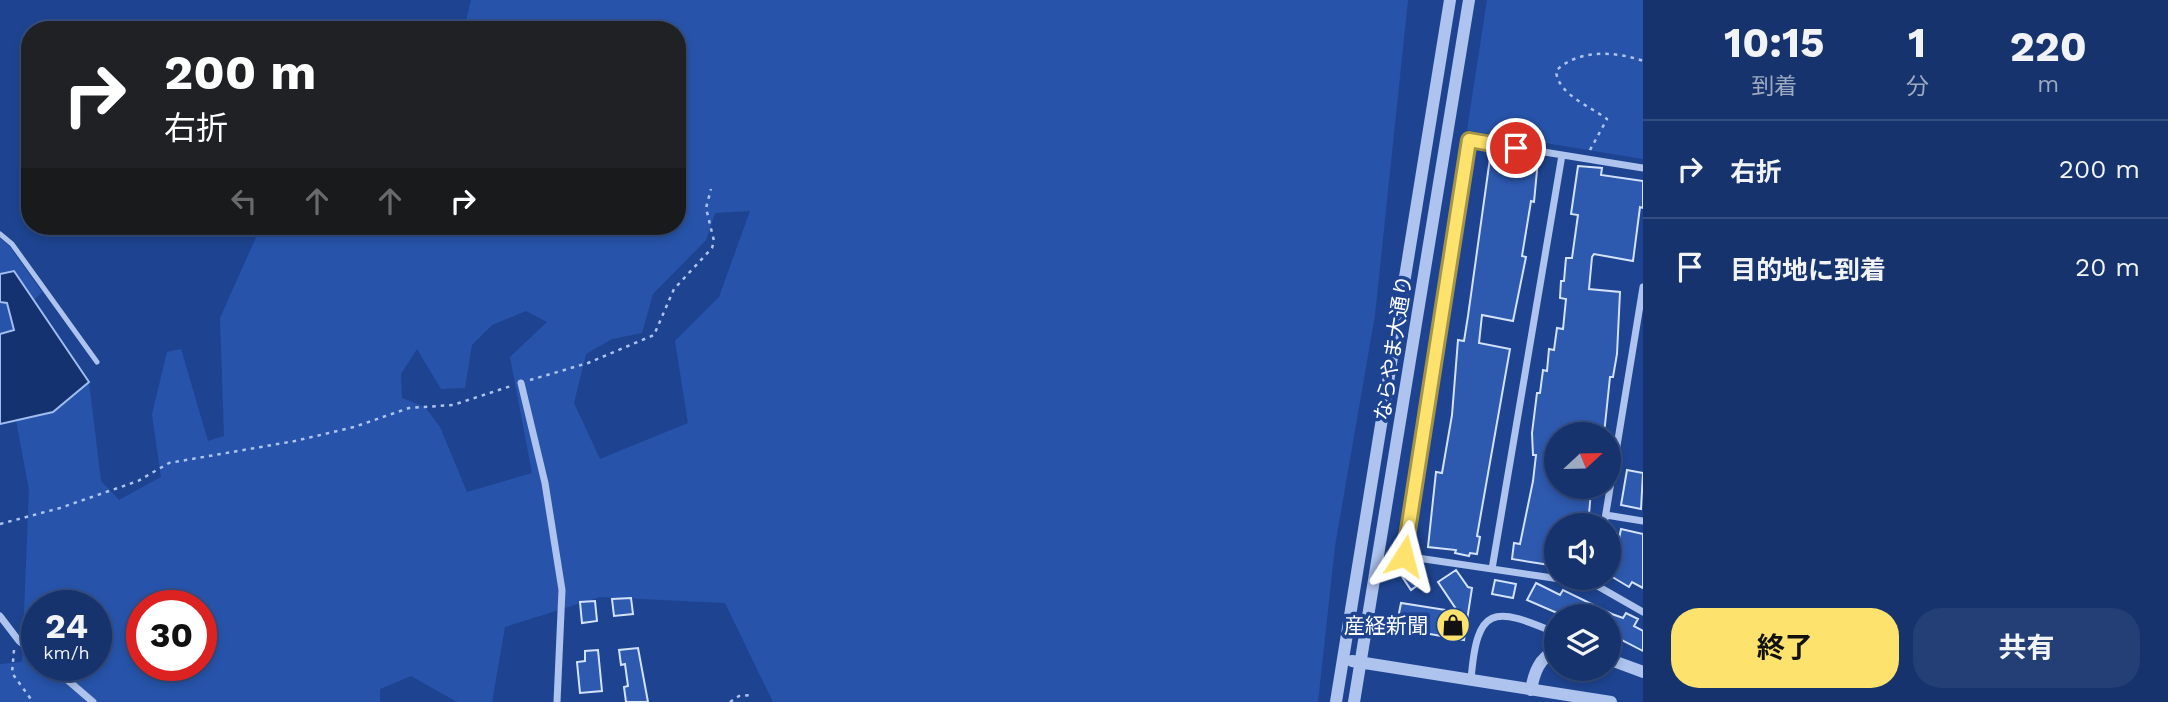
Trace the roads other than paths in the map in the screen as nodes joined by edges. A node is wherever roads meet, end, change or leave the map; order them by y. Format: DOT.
graph roads {
  1 [pos="1450,0"];
  2 [pos="1469,0"];
  3 [pos="1562,155"];
  4 [pos="1643,168"];
  5 [pos="0,234"];
  6 [pos="1643,288"];
  7 [pos="97,362"];
  8 [pos="521,383"];
  9 [pos="1606,513"];
  10 [pos="1621,517"];
  11 [pos="1643,521"];
  12 [pos="1492,569"];
  13 [pos="1544,575"];
  14 [pos="1609,590"];
  15 [pos="1643,612"];
  16 [pos="0,616"];
  17 [pos="1544,628"];
  18 [pos="21,643"];
  19 [pos="1544,658"];
  20 [pos="1343,659"];
  21 [pos="1360,662"];
  22 [pos="1621,664"];
  23 [pos="1643,672"];
  24 [pos="1471,680"];
  25 [pos="69,681"];
  26 [pos="1531,690"];
  27 [pos="93,702"];
  28 [pos="557,702"];
  29 [pos="1336,702"];
  30 [pos="1354,702"];
  31 [pos="1611,702"];
  1 -- 20 [label="street, ならやま大通り"];
  2 -- 21 [label="street, ならやま大通り"];
  3 -- 4 [label="street"];
  3 -- 12 [label="street"];
  3 -- 12 [label="street"];
  5 -- 7 [label="lane"];
  6 -- 9 [label="street"];
  8 -- 28 [label="street"];
  10 -- 11 [label="street"];
  12 -- 13 [label="street"];
  14 -- 15 [label="street"];
  16 -- 18 [label="street"];
  17 -- 24 [label="street"];
  19 -- 26 [label="street"];
  20 -- 21 [label="street"];
  20 -- 29 [label="street, ならやま大通り"];
  21 -- 24 [label="street"];
  21 -- 30 [label="street, ならやま大通り"];
  22 -- 23 [label="street"];
  24 -- 26 [label="street"];
  25 -- 27 [label="street"];
  26 -- 31 [label="street"];
}
